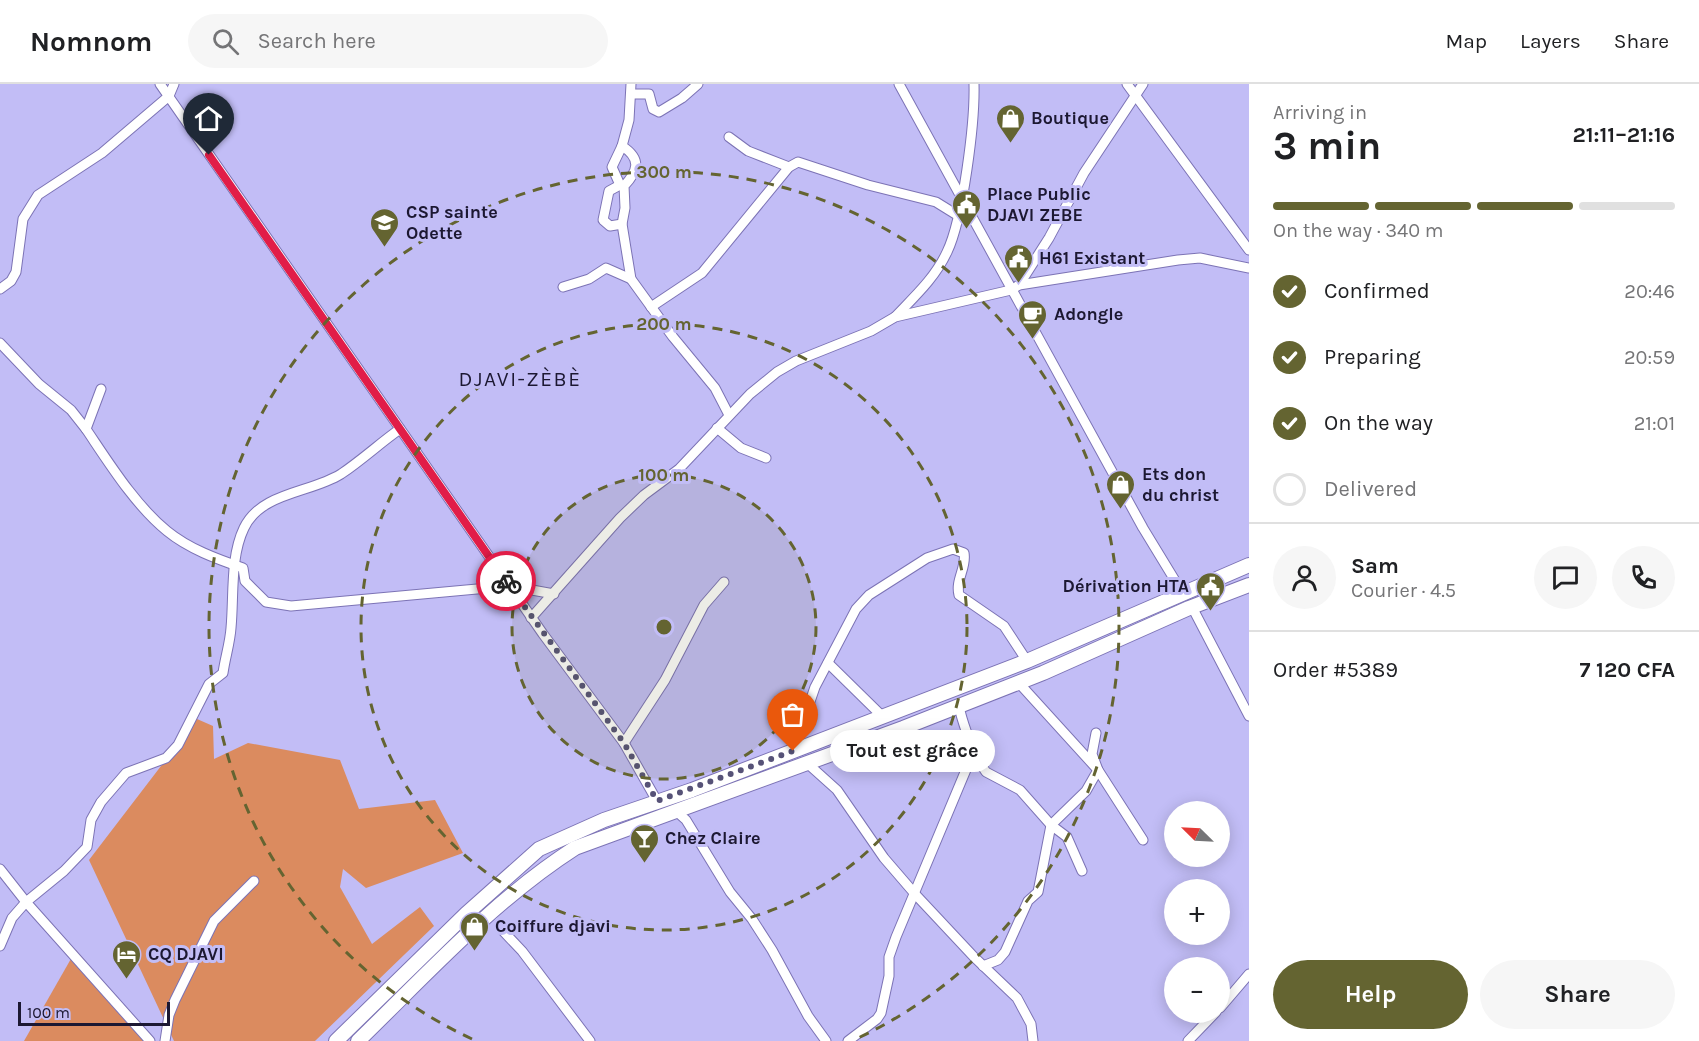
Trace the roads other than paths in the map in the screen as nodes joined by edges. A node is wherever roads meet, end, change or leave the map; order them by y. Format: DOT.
graph roads {
  1 [pos="160,84"];
  2 [pos="174,84"];
  3 [pos="698,84"];
  4 [pos="899,84"];
  5 [pos="974,84"];
  6 [pos="981,84"];
  7 [pos="1127,84"];
  8 [pos="1143,84"];
  9 [pos="632,89"];
  10 [pos="169,96"];
  11 [pos="1136,97"];
  12 [pos="974,101"];
  13 [pos="729,137"];
  14 [pos="622,146"];
  15 [pos="789,166"];
  16 [pos="622,185"];
  17 [pos="961,201"];
  18 [pos="957,215"];
  19 [pos="622,224"];
  20 [pos="1249,249"];
  21 [pos="1249,268"];
  22 [pos="631,279"];
  23 [pos="563,287"];
  24 [pos="1015,288"];
  25 [pos="0,289"];
  26 [pos="651,308"];
  27 [pos="895,317"];
  28 [pos="0,343"];
  29 [pos="101,389"];
  30 [pos="729,415"];
  31 [pos="717,428"];
  32 [pos="86,429"];
  33 [pos="400,429"];
  34 [pos="766,458"];
  35 [pos="235,565"];
  36 [pos="1249,565"];
  37 [pos="724,582"];
  38 [pos="1249,585"];
  39 [pos="510,586"];
  40 [pos="1182,592"];
  41 [pos="554,594"];
  42 [pos="1192,607"];
  43 [pos="531,618"];
  44 [pos="1027,661"];
  45 [pos="828,663"];
  46 [pos="1018,682"];
  47 [pos="959,706"];
  48 [pos="882,716"];
  49 [pos="1249,716"];
  50 [pos="1096,733"];
  51 [pos="624,743"];
  52 [pos="793,751"];
  53 [pos="973,753"];
  54 [pos="808,764"];
  55 [pos="1098,770"];
  56 [pos="657,801"];
  57 [pos="676,810"];
  58 [pos="1052,825"];
  59 [pos="1143,840"];
  60 [pos="0,869"];
  61 [pos="1082,871"];
  62 [pos="255,881"];
  63 [pos="915,894"];
  64 [pos="26,902"];
  65 [pos="503,931"];
  66 [pos="0,946"];
  67 [pos="983,966"];
  68 [pos="1249,974"];
  69 [pos="1230,996"];
  70 [pos="1207,1023"];
  71 [pos="150,1041"];
  72 [pos="165,1041"];
  73 [pos="336,1041"];
  74 [pos="358,1041"];
  75 [pos="590,1041"];
  76 [pos="826,1041"];
  77 [pos="848,1041"];
  78 [pos="1033,1041"];
  79 [pos="1188,1041"];
  1 -- 10 [label="street"];
  2 -- 10 [label="street"];
  3 -- 9 [label="street"];
  4 -- 17 [label="street"];
  5 -- 12 [label="street"];
  6 -- 12 [label="street"];
  7 -- 11 [label="street"];
  8 -- 11 [label="street"];
  9 -- 14 [label="street"];
  10 -- 25 [label="street"];
  10 -- 33 [label="street"];
  11 -- 20 [label="street"];
  11 -- 24 [label="street"];
  12 -- 17 [label="street"];
  13 -- 15 [label="street"];
  14 -- 16 [label="street"];
  14 -- 16 [label="street"];
  15 -- 18 [label="street"];
  15 -- 26 [label="street"];
  16 -- 19 [label="street"];
  16 -- 19 [label="street"];
  17 -- 18 [label="street"];
  17 -- 24 [label="street"];
  18 -- 27 [label="street"];
  19 -- 22 [label="street"];
  21 -- 24 [label="street"];
  22 -- 23 [label="street"];
  22 -- 26 [label="street"];
  24 -- 27 [label="street"];
  24 -- 40 [label="street"];
  26 -- 30 [label="street"];
  27 -- 30 [label="street"];
  28 -- 32 [label="street"];
  29 -- 32 [label="street"];
  30 -- 31 [label="street"];
  31 -- 34 [label="street"];
  31 -- 41 [label="street"];
  32 -- 35 [label="street"];
  33 -- 35 [label="street"];
  33 -- 39 [label="street"];
  35 -- 39 [label="street"];
  35 -- 64 [label="street"];
  36 -- 40 [label="main road"];
  37 -- 51 [label="street"];
  38 -- 42 [label="main road"];
  39 -- 41 [label="street"];
  39 -- 43 [label="street"];
  40 -- 44 [label="main road"];
  41 -- 43 [label="street"];
  42 -- 46 [label="main road"];
  42 -- 49 [label="street"];
  43 -- 51 [label="street"];
  44 -- 45 [label="street"];
  44 -- 48 [label="main road"];
  45 -- 48 [label="street"];
  45 -- 52 [label="street"];
  46 -- 47 [label="main road"];
  46 -- 55 [label="street"];
  47 -- 53 [label="street"];
  47 -- 54 [label="main road"];
  48 -- 52 [label="main road"];
  50 -- 55 [label="street"];
  51 -- 56 [label="street"];
  52 -- 56 [label="main road"];
  53 -- 58 [label="street"];
  53 -- 63 [label="street"];
  54 -- 57 [label="main road"];
  54 -- 63 [label="street"];
  55 -- 58 [label="street"];
  55 -- 59 [label="street"];
  56 -- 73 [label="main road"];
  57 -- 74 [label="main road"];
  57 -- 76 [label="street"];
  58 -- 61 [label="street"];
  58 -- 67 [label="street"];
  60 -- 64 [label="street"];
  62 -- 72 [label="street"];
  63 -- 67 [label="street"];
  63 -- 77 [label="street"];
  64 -- 66 [label="street"];
  64 -- 71 [label="street"];
  65 -- 75 [label="street"];
  67 -- 78 [label="street"];
  68 -- 69 [label="street"];
  70 -- 79 [label="street"];
}
